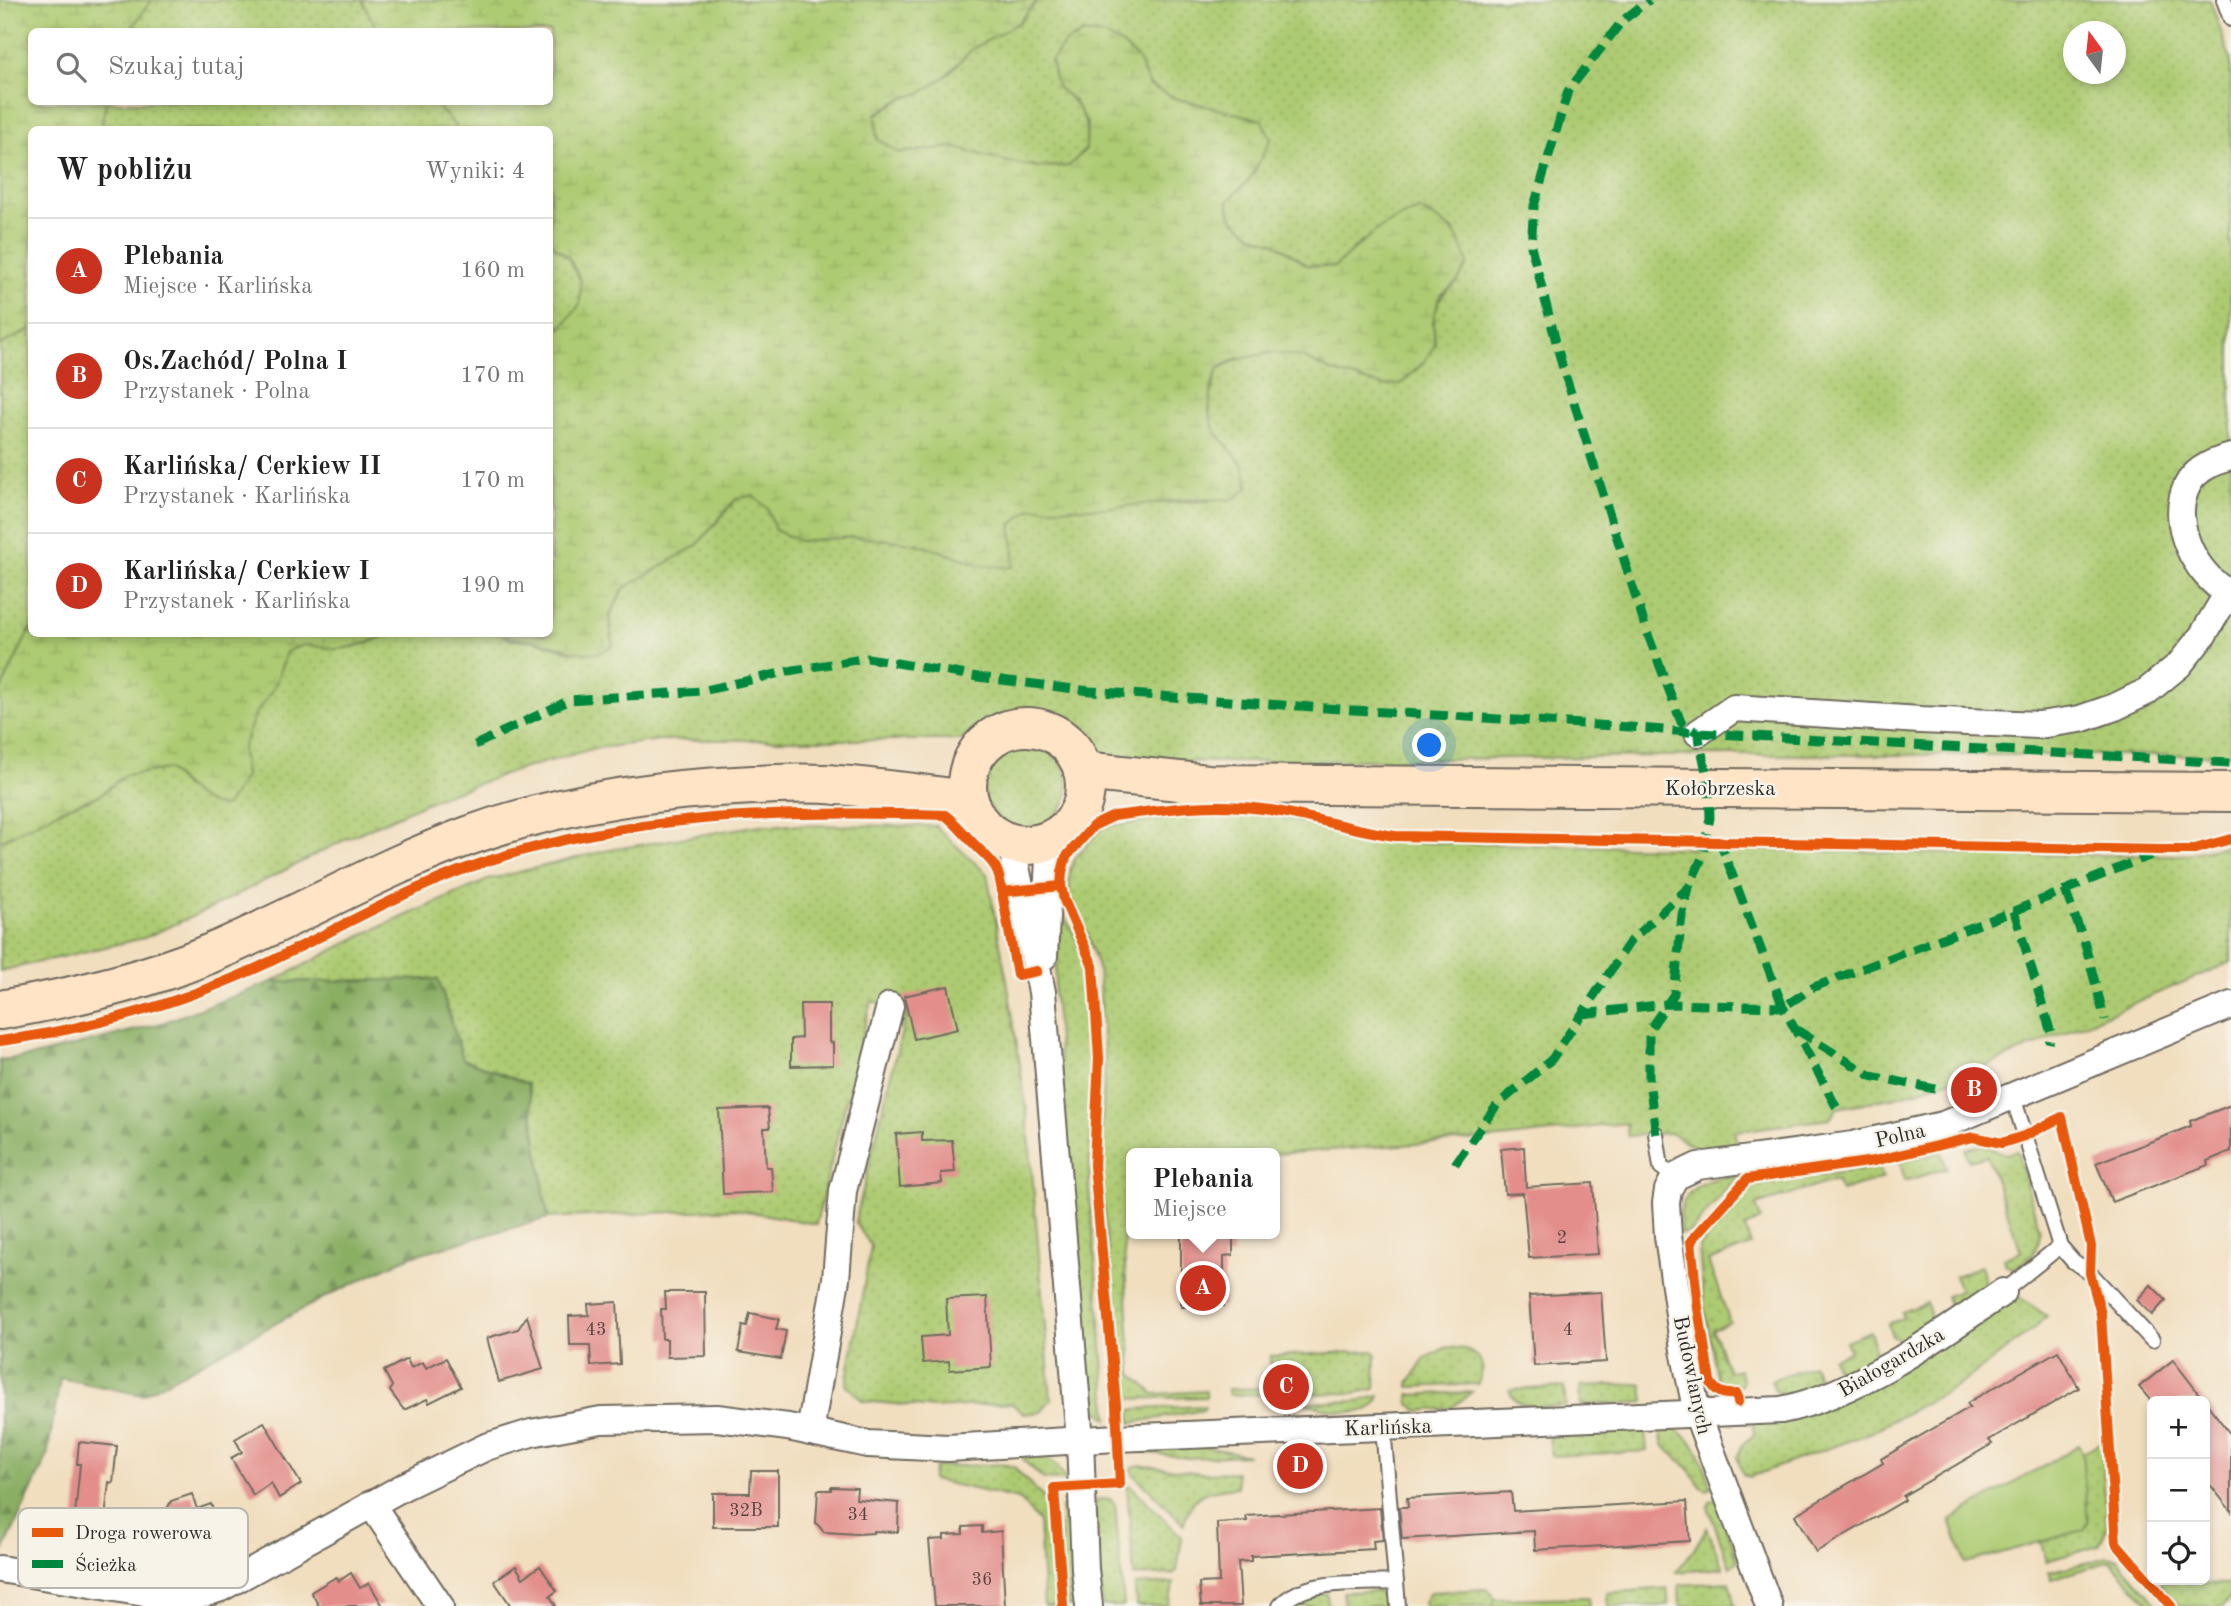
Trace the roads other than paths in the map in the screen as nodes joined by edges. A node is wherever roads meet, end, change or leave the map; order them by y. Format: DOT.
graph roads {
  1 [pos="2224,0"];
  2 [pos="2231,19"];
  3 [pos="2231,457"];
  4 [pos="2230,593"];
  5 [pos="1698,733"];
  6 [pos="970,782"];
  7 [pos="1083,788"];
  8 [pos="2231,792"];
  9 [pos="1050,840"];
  10 [pos="1011,843"];
  11 [pos="1042,992"];
  12 [pos="2231,1005"];
  13 [pos="890,1006"];
  14 [pos="0,1010"];
  15 [pos="2013,1097"];
  16 [pos="1656,1134"];
  17 [pos="1675,1177"];
  18 [pos="2060,1246"];
  19 [pos="2003,1292"];
  20 [pos="2152,1340"];
  21 [pos="1697,1413"];
  22 [pos="1383,1427"];
  23 [pos="810,1432"];
  24 [pos="1080,1440"];
  25 [pos="372,1504"];
  26 [pos="0,1569"];
  27 [pos="18,1572"];
  28 [pos="248,1573"];
  29 [pos="1396,1583"];
  30 [pos="109,1588"];
  31 [pos="221,1588"];
  32 [pos="440,1606"];
  33 [pos="1089,1606"];
  34 [pos="1280,1606"];
  35 [pos="1398,1606"];
  36 [pos="1769,1606"];
  1 -- 2 [label="lane"];
  3 -- 4 [label="street"];
  4 -- 5 [label="street"];
  6 -- 7 [label="main road"];
  6 -- 10 [label="main road"];
  6 -- 14 [label="main road"];
  7 -- 8 [label="main road, Kołobrzeska"];
  7 -- 9 [label="main road"];
  9 -- 10 [label="main road"];
  9 -- 11 [label="street"];
  10 -- 11 [label="street"];
  11 -- 24 [label="street"];
  12 -- 15 [label="street, Polna"];
  13 -- 23 [label="street"];
  15 -- 17 [label="street, Polna"];
  15 -- 18 [label="lane"];
  16 -- 17 [label="lane"];
  17 -- 21 [label="street, Budowlanych"];
  18 -- 19 [label="lane, Białogardzka"];
  18 -- 20 [label="lane"];
  19 -- 21 [label="street, Białogardzka"];
  21 -- 22 [label="street, Karlińska"];
  21 -- 36 [label="street, Budowlanych"];
  22 -- 24 [label="street, Karlińska"];
  22 -- 29 [label="lane"];
  23 -- 24 [label="street, Karlińska"];
  23 -- 25 [label="street, Karlińska"];
  24 -- 33 [label="street"];
  25 -- 28 [label="street, Karlińska"];
  25 -- 32 [label="street"];
  26 -- 27 [label="street, Karlińska"];
  29 -- 34 [label="lane"];
  29 -- 35 [label="lane"];
  30 -- 31 [label="street, Karlińska"];
}
